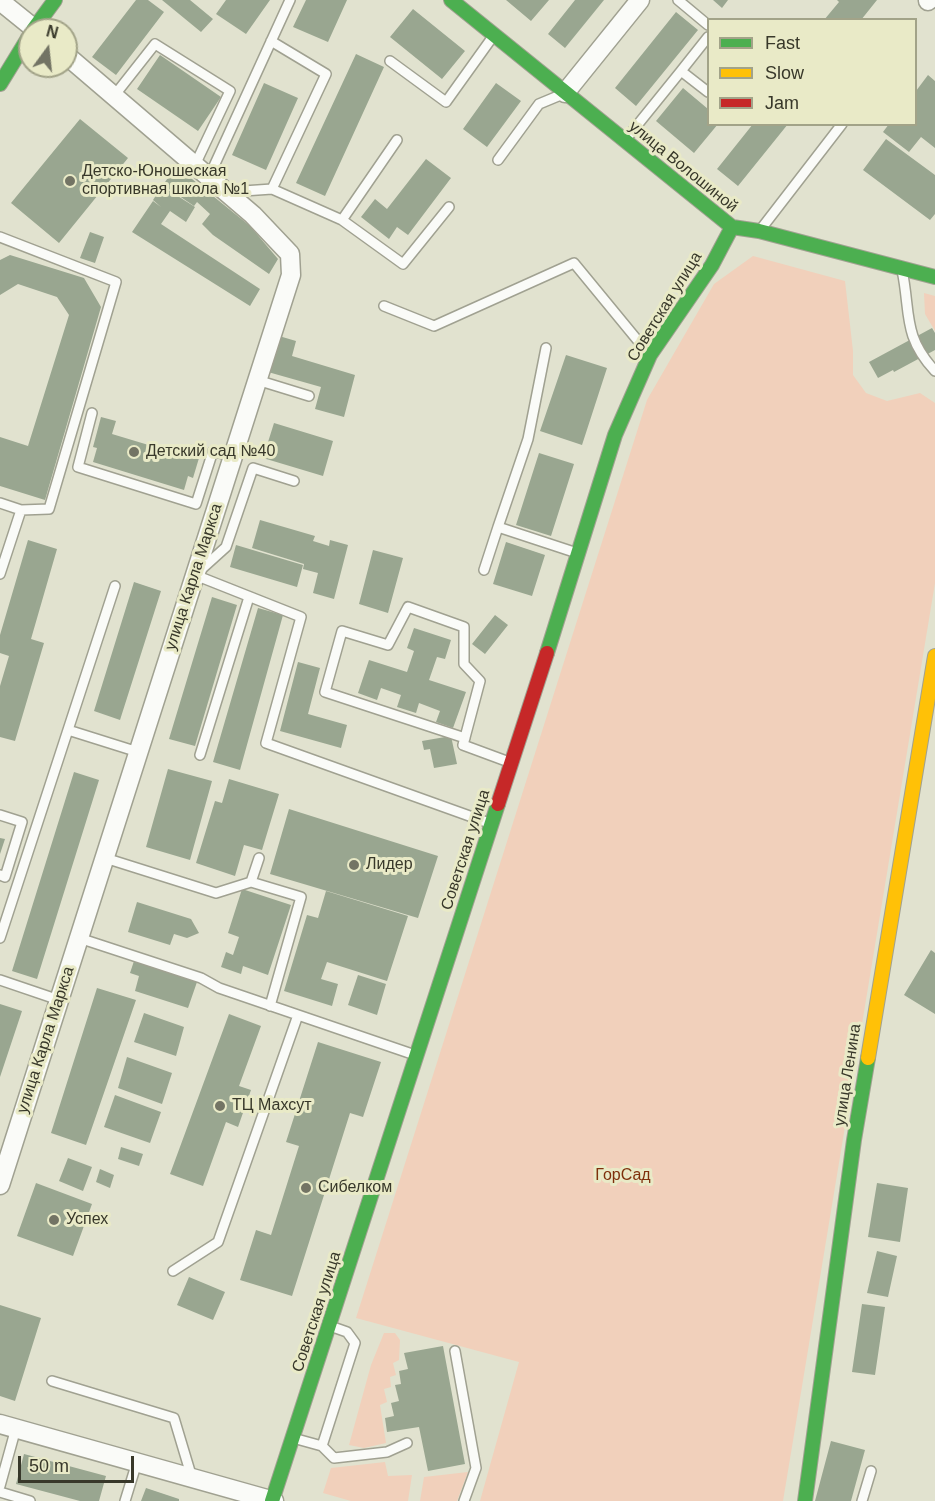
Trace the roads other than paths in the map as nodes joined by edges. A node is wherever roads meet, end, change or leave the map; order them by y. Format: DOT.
graph roads {
  1 [pos="55,0"];
  2 [pos="290,0"];
  3 [pos="451,0"];
  4 [pos="640,0"];
  5 [pos="678,0"];
  6 [pos="0,1"];
  7 [pos="19,18"];
  8 [pos="42,18"];
  9 [pos="707,24"];
  10 [pos="494,35"];
  11 [pos="707,38"];
  12 [pos="271,41"];
  13 [pos="18,55"];
  14 [pos="390,62"];
  15 [pos="78,65"];
  16 [pos="681,71"];
  17 [pos="0,84"];
  18 [pos="707,91"];
  19 [pos="565,93"];
  20 [pos="114,96"];
  21 [pos="840,126"];
  22 [pos="397,140"];
  23 [pos="625,141"];
  24 [pos="498,160"];
  25 [pos="195,165"];
  26 [pos="209,177"];
  27 [pos="272,189"];
  28 [pos="226,192"];
  29 [pos="449,207"];
  30 [pos="342,220"];
  31 [pos="732,227"];
  32 [pos="759,231"];
  33 [pos="0,237"];
  34 [pos="902,268"];
  35 [pos="935,277"];
  36 [pos="384,306"];
  37 [pos="546,348"];
  38 [pos="650,355"];
  39 [pos="935,371"];
  40 [pos="257,380"];
  41 [pos="309,396"];
  42 [pos="92,413"];
  43 [pos="232,457"];
  44 [pos="294,481"];
  45 [pos="0,503"];
  46 [pos="21,510"];
  47 [pos="498,527"];
  48 [pos="579,553"];
  49 [pos="484,570"];
  50 [pos="0,574"];
  51 [pos="195,575"];
  52 [pos="115,586"];
  53 [pos="249,597"];
  54 [pos="935,656"];
  55 [pos="68,730"];
  56 [pos="465,738"];
  57 [pos="138,752"];
  58 [pos="200,755"];
  59 [pos="511,763"];
  60 [pos="0,815"];
  61 [pos="492,824"];
  62 [pos="105,858"];
  63 [pos="258,858"];
  64 [pos="0,875"];
  65 [pos="251,882"];
  66 [pos="0,938"];
  67 [pos="79,938"];
  68 [pos="0,980"];
  69 [pos="59,1000"];
  70 [pos="270,1006"];
  71 [pos="298,1015"];
  72 [pos="417,1055"];
  73 [pos="1,1178"];
  74 [pos="173,1271"];
  75 [pos="330,1326"];
  76 [pos="455,1351"];
  77 [pos="52,1381"];
  78 [pos="4,1426"];
  79 [pos="293,1438"];
  80 [pos="407,1443"];
  81 [pos="322,1446"];
  82 [pos="137,1462"];
  83 [pos="871,1471"];
  84 [pos="192,1478"];
  85 [pos="0,1486"];
  86 [pos="0,1492"];
  87 [pos="30,1501"];
  88 [pos="125,1501"];
  89 [pos="273,1501"];
  90 [pos="464,1501"];
  91 [pos="805,1501"];
  92 [pos="862,1501"];
  1 -- 8 [label="street"];
  2 -- 12 [label="lane"];
  3 -- 10 [label="street, улица Волошиной"];
  4 -- 19 [label="street"];
  5 -- 9 [label="lane"];
  6 -- 7 [label="street"];
  10 -- 14 [label="lane"];
  10 -- 19 [label="street, улица Волошиной"];
  11 -- 16 [label="lane"];
  12 -- 26 [label="lane"];
  12 -- 27 [label="lane"];
  13 -- 17 [label="street"];
  15 -- 20 [label="street, улица Карла Маркса"];
  16 -- 18 [label="lane"];
  16 -- 23 [label="lane"];
  19 -- 23 [label="street, улица Волошиной"];
  19 -- 24 [label="lane"];
  20 -- 25 [label="street, улица Карла Маркса"];
  20 -- 25 [label="lane"];
  21 -- 32 [label="lane"];
  22 -- 30 [label="lane"];
  23 -- 31 [label="street, улица Волошиной"];
  25 -- 26 [label="street, улица Карла Маркса"];
  26 -- 28 [label="street, улица Карла Маркса"];
  27 -- 28 [label="lane"];
  27 -- 30 [label="lane"];
  28 -- 40 [label="street, улица Карла Маркса"];
  29 -- 30 [label="lane"];
  31 -- 32 [label="street, улица Волошиной"];
  31 -- 38 [label="street, Советская улица"];
  32 -- 34 [label="street, улица Волошиной"];
  33 -- 46 [label="lane"];
  34 -- 35 [label="street, улица Волошиной"];
  34 -- 39 [label="lane"];
  36 -- 38 [label="lane"];
  37 -- 47 [label="lane"];
  38 -- 48 [label="street, Советская улица"];
  40 -- 41 [label="lane"];
  40 -- 43 [label="street, улица Карла Маркса"];
  42 -- 43 [label="lane"];
  43 -- 51 [label="street, улица Карла Маркса"];
  44 -- 51 [label="lane"];
  45 -- 46 [label="lane"];
  46 -- 50 [label="lane"];
  47 -- 48 [label="lane"];
  47 -- 49 [label="lane"];
  48 -- 59 [label="street, Советская улица"];
  51 -- 53 [label="lane"];
  51 -- 57 [label="street, улица Карла Маркса"];
  52 -- 55 [label="lane"];
  53 -- 58 [label="lane"];
  53 -- 61 [label="lane"];
  54 -- 91 [label="street, улица Ленина"];
  55 -- 57 [label="lane"];
  55 -- 66 [label="lane"];
  56 -- 56 [label="lane"];
  56 -- 59 [label="lane"];
  57 -- 62 [label="street, улица Карла Маркса"];
  59 -- 61 [label="street, Советская улица"];
  60 -- 64 [label="lane"];
  61 -- 72 [label="street, Советская улица"];
  62 -- 65 [label="lane"];
  62 -- 67 [label="street, улица Карла Маркса"];
  63 -- 65 [label="lane"];
  65 -- 70 [label="lane"];
  67 -- 69 [label="street, улица Карла Маркса"];
  67 -- 70 [label="lane"];
  68 -- 69 [label="lane"];
  69 -- 73 [label="street, улица Карла Маркса"];
  70 -- 71 [label="lane"];
  71 -- 72 [label="lane"];
  71 -- 74 [label="lane"];
  72 -- 75 [label="street, Советская улица"];
  75 -- 79 [label="street, Советская улица"];
  75 -- 81 [label="lane"];
  76 -- 90 [label="lane"];
  77 -- 84 [label="lane"];
  78 -- 82 [label="street"];
  78 -- 85 [label="lane"];
  79 -- 81 [label="lane"];
  79 -- 89 [label="street, Советская улица"];
  80 -- 81 [label="lane"];
  82 -- 84 [label="street"];
  82 -- 88 [label="lane"];
  83 -- 92 [label="lane"];
  84 -- 89 [label="street"];
  86 -- 87 [label="lane"];
}
